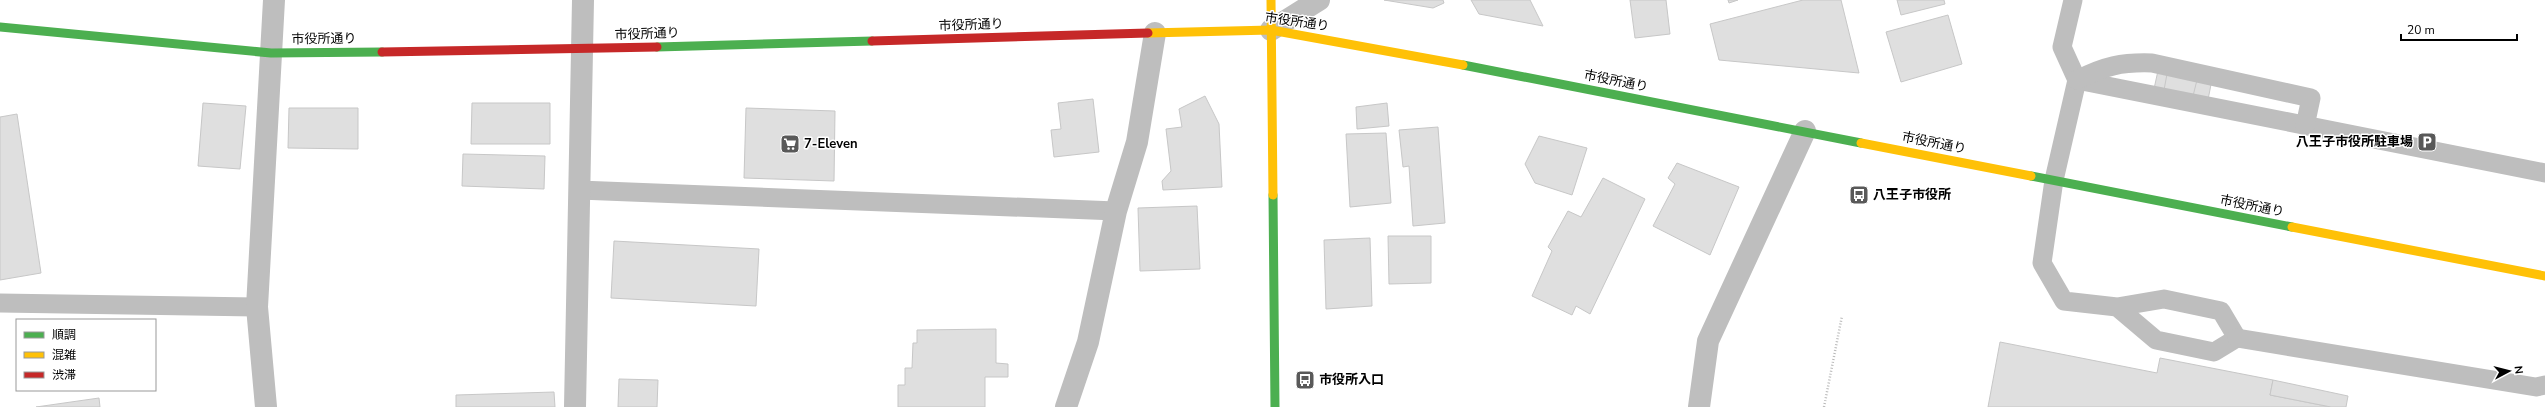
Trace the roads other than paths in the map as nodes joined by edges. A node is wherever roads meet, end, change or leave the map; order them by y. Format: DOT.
graph roads {
  1 [pos="274,0"];
  2 [pos="583,0"];
  3 [pos="1271,0"];
  4 [pos="1319,0"];
  5 [pos="2073,0"];
  6 [pos="0,27"];
  7 [pos="1271,30"];
  8 [pos="1155,33"];
  9 [pos="583,49"];
  10 [pos="271,53"];
  11 [pos="2077,80"];
  12 [pos="2305,126"];
  13 [pos="1805,131"];
  14 [pos="2545,173"];
  15 [pos="2054,180"];
  16 [pos="579,190"];
  17 [pos="1116,211"];
  18 [pos="2545,276"];
  19 [pos="0,303"];
  20 [pos="257,306"];
  21 [pos="2117,307"];
  22 [pos="2237,338"];
  23 [pos="2545,385"];
  24 [pos="266,407"];
  25 [pos="575,407"];
  26 [pos="1066,407"];
  27 [pos="1275,407"];
  28 [pos="1699,407"];
  1 -- 10 [label="street"];
  2 -- 9 [label="street"];
  3 -- 7 [label="street"];
  4 -- 7 [label="street"];
  5 -- 11 [label="lane"];
  6 -- 10 [label="street, 市役所通り"];
  7 -- 8 [label="street, 市役所通り"];
  7 -- 13 [label="street, 市役所通り"];
  7 -- 27 [label="street"];
  8 -- 9 [label="street, 市役所通り"];
  8 -- 17 [label="street"];
  9 -- 10 [label="street, 市役所通り"];
  9 -- 16 [label="street"];
  10 -- 20 [label="street"];
  11 -- 12 [label="lane"];
  11 -- 12 [label="lane"];
  11 -- 15 [label="lane"];
  12 -- 14 [label="lane"];
  13 -- 15 [label="street, 市役所通り"];
  13 -- 28 [label="street"];
  15 -- 18 [label="street, 市役所通り"];
  15 -- 21 [label="lane"];
  16 -- 17 [label="lane"];
  16 -- 25 [label="street"];
  17 -- 26 [label="street"];
  19 -- 20 [label="lane"];
  20 -- 24 [label="street"];
  21 -- 22 [label="lane"];
  21 -- 22 [label="lane"];
  22 -- 23 [label="lane"];
}
